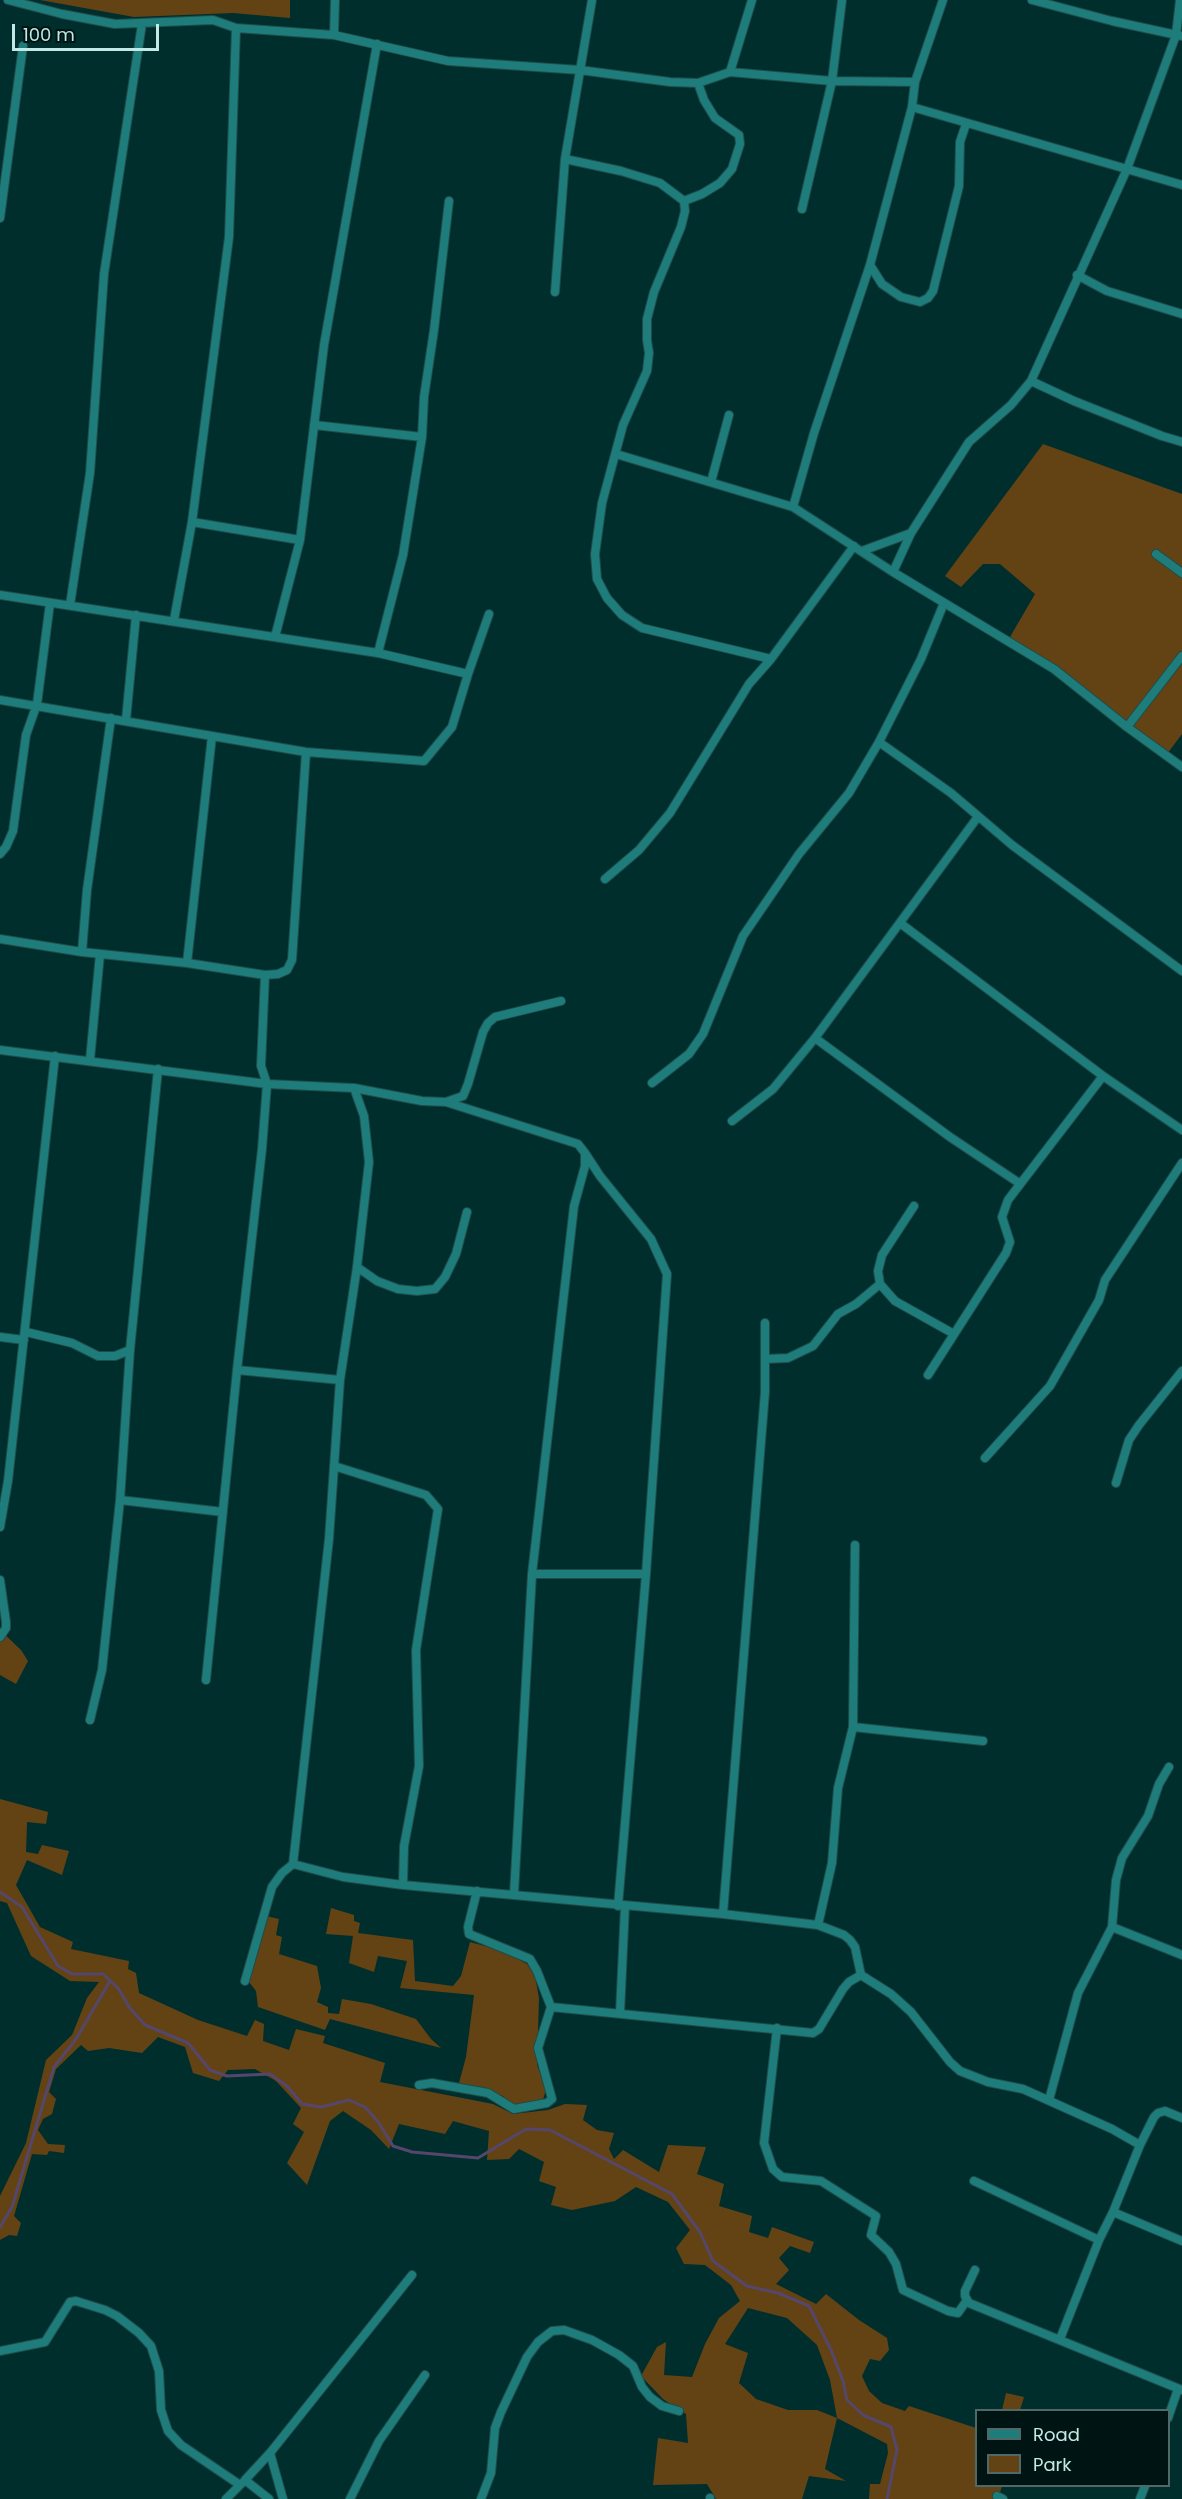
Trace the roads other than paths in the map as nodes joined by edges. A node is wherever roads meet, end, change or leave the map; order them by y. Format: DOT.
graph roads {
  1 [pos="8,0"];
  2 [pos="335,0"];
  3 [pos="592,0"];
  4 [pos="842,0"];
  5 [pos="943,0"];
  6 [pos="1032,0"];
  7 [pos="1180,0"];
  8 [pos="754,1"];
  9 [pos="142,24"];
  10 [pos="236,28"];
  11 [pos="334,35"];
  12 [pos="1179,35"];
  13 [pos="377,44"];
  14 [pos="23,46"];
  15 [pos="580,70"];
  16 [pos="730,72"];
  17 [pos="832,81"];
  18 [pos="915,82"];
  19 [pos="698,83"];
  20 [pos="912,107"];
  21 [pos="966,124"];
  22 [pos="565,159"];
  23 [pos="1127,169"];
  24 [pos="1182,185"];
  25 [pos="449,201"];
  26 [pos="684,201"];
  27 [pos="802,209"];
  28 [pos="0,218"];
  29 [pos="870,265"];
  30 [pos="1077,275"];
  31 [pos="555,292"];
  32 [pos="1182,314"];
  33 [pos="1031,381"];
  34 [pos="729,415"];
  35 [pos="314,425"];
  36 [pos="422,437"];
  37 [pos="1182,442"];
  38 [pos="616,454"];
  39 [pos="711,482"];
  40 [pos="793,507"];
  41 [pos="192,522"];
  42 [pos="911,533"];
  43 [pos="300,540"];
  44 [pos="854,546"];
  45 [pos="862,551"];
  46 [pos="1156,554"];
  47 [pos="893,572"];
  48 [pos="1182,573"];
  49 [pos="0,595"];
  50 [pos="50,603"];
  51 [pos="944,603"];
  52 [pos="70,605"];
  53 [pos="489,614"];
  54 [pos="136,615"];
  55 [pos="174,620"];
  56 [pos="275,637"];
  57 [pos="378,653"];
  58 [pos="1182,656"];
  59 [pos="771,659"];
  60 [pos="468,674"];
  61 [pos="0,700"];
  62 [pos="37,704"];
  63 [pos="111,718"];
  64 [pos="126,720"];
  65 [pos="1127,727"];
  66 [pos="212,736"];
  67 [pos="879,742"];
  68 [pos="306,752"];
  69 [pos="1182,766"];
  70 [pos="977,818"];
  71 [pos="0,854"];
  72 [pos="605,879"];
  73 [pos="900,923"];
  74 [pos="0,939"];
  75 [pos="82,952"];
  76 [pos="100,954"];
  77 [pos="187,963"];
  78 [pos="1182,971"];
  79 [pos="265,975"];
  80 [pos="561,1001"];
  81 [pos="815,1038"];
  82 [pos="0,1050"];
  83 [pos="56,1056"];
  84 [pos="90,1060"];
  85 [pos="158,1069"];
  86 [pos="1103,1076"];
  87 [pos="652,1083"];
  88 [pos="267,1084"];
  89 [pos="354,1088"];
  90 [pos="446,1102"];
  91 [pos="732,1121"];
  92 [pos="1182,1130"];
  93 [pos="585,1153"];
  94 [pos="1182,1163"];
  95 [pos="1020,1183"];
  96 [pos="914,1206"];
  97 [pos="467,1212"];
  98 [pos="357,1267"];
  99 [pos="880,1284"];
  100 [pos="765,1323"];
  101 [pos="954,1334"];
  102 [pos="25,1336"];
  103 [pos="0,1337"];
  104 [pos="130,1350"];
  105 [pos="765,1359"];
  106 [pos="237,1370"];
  107 [pos="1182,1371"];
  108 [pos="928,1375"];
  109 [pos="340,1380"];
  110 [pos="985,1458"];
  111 [pos="334,1466"];
  112 [pos="1116,1483"];
  113 [pos="120,1500"];
  114 [pos="223,1512"];
  115 [pos="0,1527"];
  116 [pos="855,1545"];
  117 [pos="532,1574"];
  118 [pos="646,1574"];
  119 [pos="0,1580"];
  120 [pos="0,1637"];
  121 [pos="206,1680"];
  122 [pos="90,1720"];
  123 [pos="853,1727"];
  124 [pos="983,1741"];
  125 [pos="1169,1767"];
  126 [pos="293,1864"];
  127 [pos="404,1885"];
  128 [pos="477,1892"];
  129 [pos="514,1894"];
  130 [pos="621,1906"];
  131 [pos="723,1914"];
  132 [pos="818,1925"];
  133 [pos="1112,1927"];
  134 [pos="1182,1955"];
  135 [pos="861,1975"];
  136 [pos="244,1981"];
  137 [pos="550,2007"];
  138 [pos="620,2013"];
  139 [pos="777,2028"];
  140 [pos="419,2085"];
  141 [pos="1049,2100"];
  142 [pos="1182,2118"];
  143 [pos="1140,2145"];
  144 [pos="974,2181"];
  145 [pos="1113,2212"];
  146 [pos="1099,2240"];
  147 [pos="1182,2241"];
  148 [pos="975,2270"];
  149 [pos="412,2275"];
  150 [pos="967,2300"];
  151 [pos="1060,2339"];
  152 [pos="0,2351"];
  153 [pos="425,2375"];
  154 [pos="1180,2389"];
  155 [pos="680,2411"];
  156 [pos="1170,2413"];
  157 [pos="270,2453"];
  158 [pos="242,2482"];
  159 [pos="226,2499"];
  160 [pos="269,2499"];
  161 [pos="283,2499"];
  162 [pos="351,2499"];
  163 [pos="482,2499"];
  1 -- 9 [label="street"];
  2 -- 11 [label="street"];
  3 -- 15 [label="street"];
  4 -- 17 [label="street"];
  5 -- 18 [label="street"];
  6 -- 12 [label="street"];
  7 -- 12 [label="street"];
  8 -- 16 [label="street"];
  9 -- 10 [label="street"];
  9 -- 52 [label="street"];
  10 -- 11 [label="street"];
  10 -- 41 [label="street"];
  11 -- 13 [label="street"];
  12 -- 23 [label="street"];
  13 -- 15 [label="street"];
  13 -- 35 [label="street"];
  14 -- 28 [label="street"];
  15 -- 19 [label="street"];
  15 -- 22 [label="street"];
  16 -- 17 [label="street"];
  16 -- 19 [label="street"];
  17 -- 18 [label="street"];
  17 -- 27 [label="street"];
  18 -- 20 [label="street"];
  19 -- 26 [label="street"];
  20 -- 21 [label="street"];
  20 -- 29 [label="street"];
  21 -- 23 [label="street"];
  21 -- 29 [label="street"];
  22 -- 26 [label="street"];
  22 -- 31 [label="street"];
  23 -- 24 [label="street"];
  23 -- 30 [label="street"];
  25 -- 36 [label="street"];
  26 -- 38 [label="street"];
  29 -- 40 [label="street"];
  30 -- 32 [label="street"];
  30 -- 33 [label="street"];
  33 -- 37 [label="street"];
  33 -- 42 [label="street"];
  34 -- 39 [label="street"];
  35 -- 36 [label="street"];
  35 -- 43 [label="street"];
  36 -- 57 [label="street"];
  38 -- 39 [label="street"];
  38 -- 59 [label="street"];
  39 -- 40 [label="street"];
  40 -- 44 [label="street"];
  41 -- 43 [label="street"];
  41 -- 55 [label="street"];
  42 -- 45 [label="street"];
  42 -- 47 [label="street"];
  43 -- 56 [label="street"];
  44 -- 45 [label="street"];
  44 -- 59 [label="street"];
  45 -- 47 [label="street"];
  46 -- 48 [label="street"];
  47 -- 51 [label="street"];
  49 -- 50 [label="street"];
  50 -- 52 [label="street"];
  50 -- 62 [label="street"];
  51 -- 65 [label="street"];
  51 -- 67 [label="street"];
  52 -- 54 [label="street"];
  53 -- 60 [label="street"];
  54 -- 55 [label="street"];
  54 -- 64 [label="street"];
  55 -- 56 [label="street"];
  56 -- 57 [label="street"];
  57 -- 60 [label="street"];
  58 -- 65 [label="street"];
  59 -- 72 [label="street"];
  60 -- 68 [label="street"];
  61 -- 62 [label="street"];
  62 -- 63 [label="street"];
  62 -- 71 [label="street"];
  63 -- 64 [label="street"];
  63 -- 75 [label="street"];
  64 -- 66 [label="street"];
  65 -- 69 [label="street"];
  66 -- 68 [label="street"];
  66 -- 77 [label="street"];
  67 -- 70 [label="street"];
  67 -- 87 [label="street"];
  68 -- 79 [label="street"];
  70 -- 73 [label="street"];
  70 -- 78 [label="street"];
  73 -- 81 [label="street"];
  73 -- 86 [label="street"];
  74 -- 75 [label="street"];
  75 -- 76 [label="street"];
  76 -- 77 [label="street"];
  76 -- 84 [label="street"];
  77 -- 79 [label="street"];
  79 -- 88 [label="street"];
  80 -- 90 [label="street"];
  81 -- 91 [label="street"];
  81 -- 95 [label="street"];
  82 -- 83 [label="street"];
  83 -- 84 [label="street"];
  83 -- 102 [label="street"];
  84 -- 85 [label="street"];
  85 -- 88 [label="street"];
  85 -- 104 [label="street"];
  86 -- 92 [label="street"];
  86 -- 95 [label="street"];
  88 -- 89 [label="street"];
  88 -- 106 [label="street"];
  89 -- 90 [label="street"];
  89 -- 98 [label="street"];
  90 -- 93 [label="street"];
  93 -- 117 [label="street"];
  93 -- 118 [label="street"];
  94 -- 110 [label="street"];
  95 -- 101 [label="street"];
  96 -- 99 [label="street"];
  97 -- 98 [label="street"];
  98 -- 109 [label="street"];
  99 -- 101 [label="street"];
  99 -- 105 [label="street"];
  100 -- 105 [label="street"];
  101 -- 108 [label="street"];
  102 -- 103 [label="street"];
  102 -- 104 [label="street"];
  102 -- 115 [label="street"];
  104 -- 113 [label="street"];
  105 -- 131 [label="street"];
  106 -- 109 [label="street"];
  106 -- 114 [label="street"];
  107 -- 112 [label="street"];
  109 -- 111 [label="street"];
  111 -- 126 [label="street"];
  111 -- 127 [label="street"];
  113 -- 114 [label="street"];
  113 -- 122 [label="street"];
  114 -- 121 [label="street"];
  116 -- 123 [label="street"];
  117 -- 118 [label="street"];
  117 -- 129 [label="street"];
  118 -- 130 [label="street"];
  119 -- 120 [label="street"];
  123 -- 124 [label="street"];
  123 -- 132 [label="street"];
  125 -- 133 [label="street"];
  126 -- 127 [label="street"];
  126 -- 136 [label="street"];
  127 -- 128 [label="street"];
  128 -- 129 [label="street"];
  128 -- 137 [label="street"];
  129 -- 130 [label="street"];
  130 -- 131 [label="street"];
  130 -- 138 [label="street"];
  131 -- 132 [label="street"];
  132 -- 135 [label="street"];
  133 -- 134 [label="street"];
  133 -- 141 [label="street"];
  135 -- 139 [label="street"];
  135 -- 141 [label="street"];
  137 -- 138 [label="street"];
  137 -- 140 [label="street"];
  138 -- 139 [label="street"];
  139 -- 150 [label="street"];
  141 -- 143 [label="street"];
  142 -- 143 [label="street"];
  143 -- 145 [label="street"];
  144 -- 146 [label="street"];
  145 -- 146 [label="street"];
  145 -- 147 [label="street"];
  146 -- 151 [label="street"];
  148 -- 150 [label="street"];
  149 -- 157 [label="street"];
  150 -- 151 [label="street"];
  151 -- 154 [label="street"];
  152 -- 158 [label="street"];
  153 -- 162 [label="street"];
  154 -- 156 [label="street"];
  155 -- 163 [label="street"];
  157 -- 158 [label="street"];
  157 -- 161 [label="street"];
  158 -- 159 [label="street"];
  158 -- 160 [label="street"];
}
